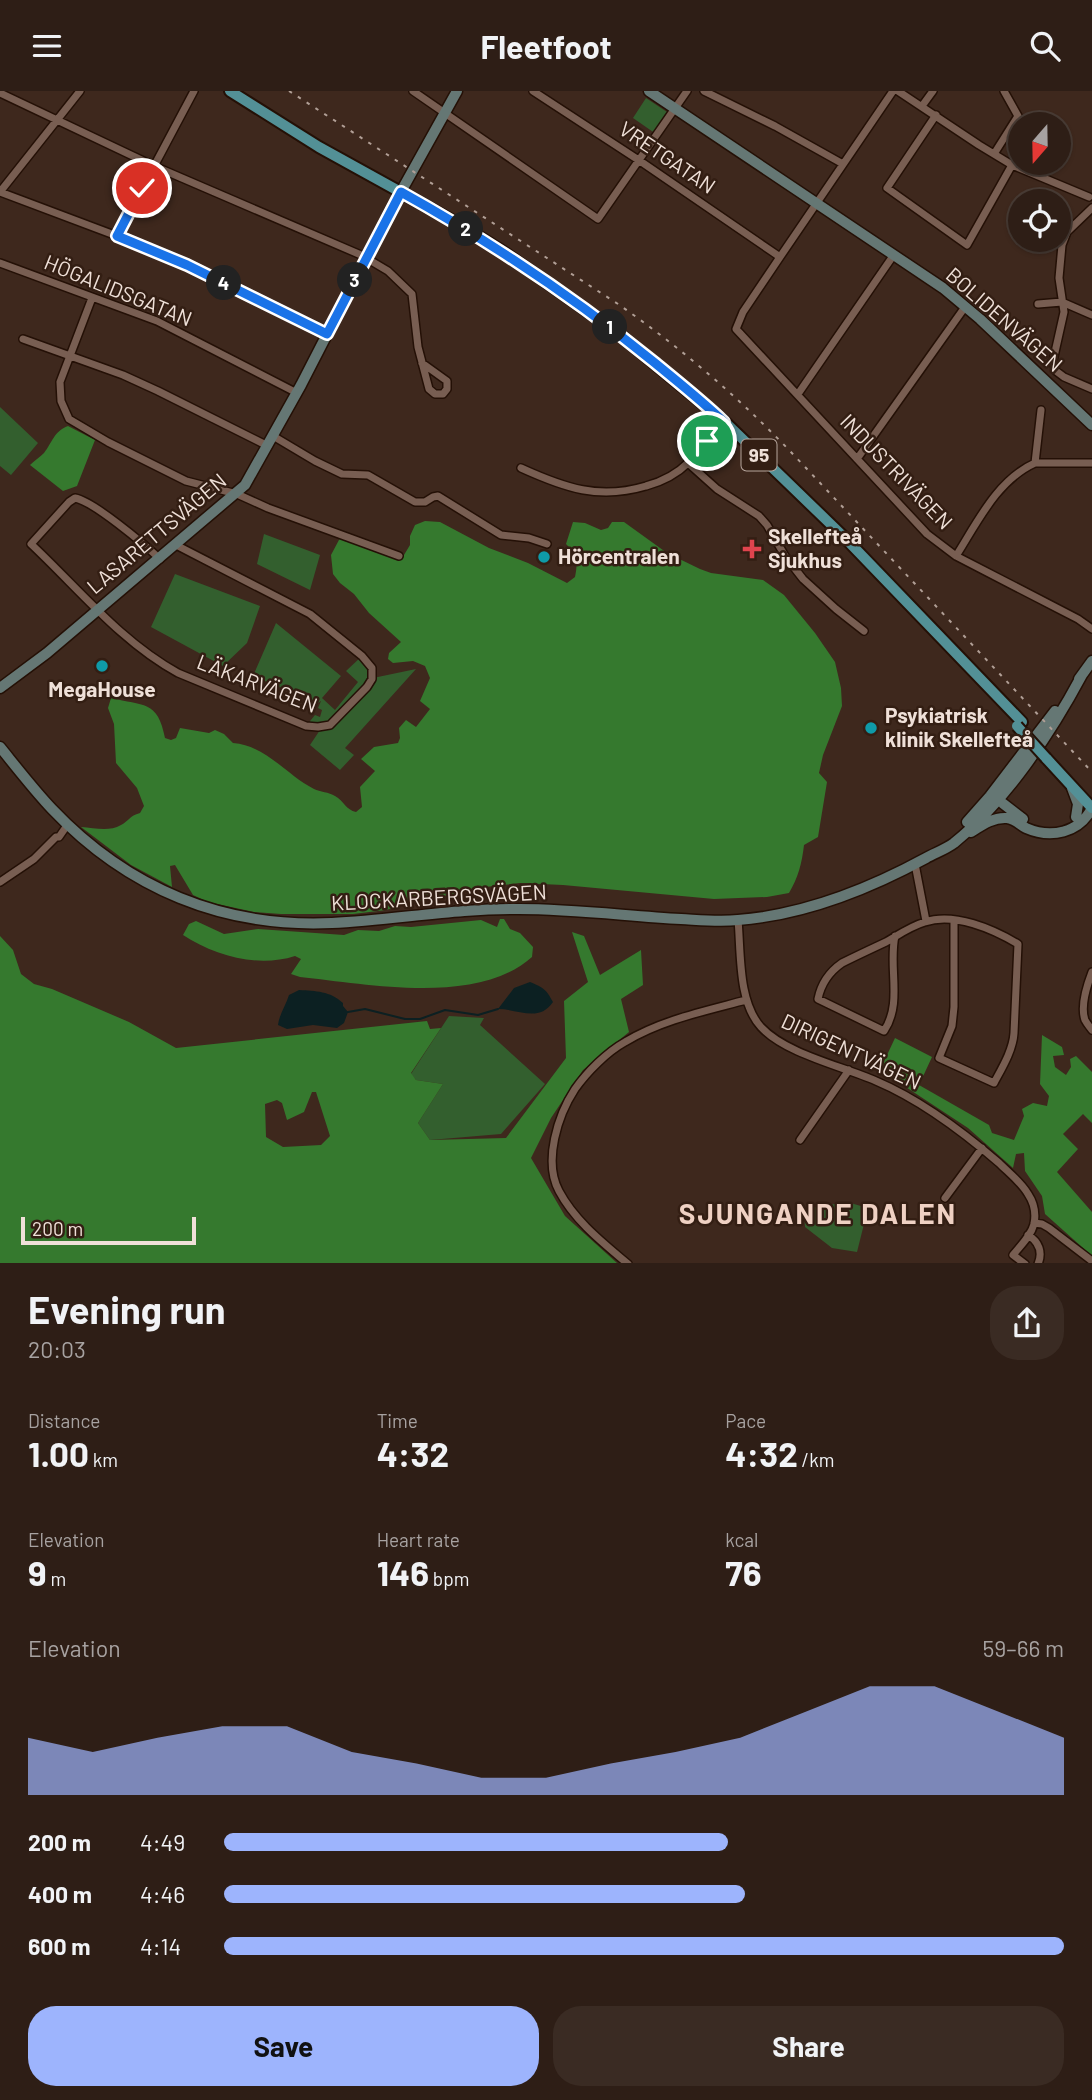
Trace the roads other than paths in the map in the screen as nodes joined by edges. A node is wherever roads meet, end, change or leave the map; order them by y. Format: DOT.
graph roads {
  1 [pos="80,91"];
  2 [pos="194,91"];
  3 [pos="230,91"];
  4 [pos="413,91"];
  5 [pos="457,91"];
  6 [pos="533,91"];
  7 [pos="649,91"];
  8 [pos="687,91"];
  9 [pos="704,91"];
  10 [pos="896,91"];
  11 [pos="933,91"];
  12 [pos="1004,91"];
  13 [pos="0,93"];
  14 [pos="922,107"];
  15 [pos="676,109"];
  16 [pos="446,112"];
  17 [pos="936,115"];
  18 [pos="57,120"];
  19 [pos="994,154"];
  20 [pos="640,161"];
  21 [pos="1008,163"];
  22 [pos="843,164"];
  23 [pos="154,166"];
  24 [pos="1008,172"];
  25 [pos="1038,175"];
  26 [pos="0,192"];
  27 [pos="401,192"];
  28 [pos="1090,195"];
  29 [pos="817,202"];
  30 [pos="1092,207"];
  31 [pos="117,236"];
  32 [pos="894,256"];
  33 [pos="780,257"];
  34 [pos="366,258"];
  35 [pos="0,263"];
  36 [pos="92,298"];
  37 [pos="1062,302"];
  38 [pos="1038,304"];
  39 [pos="965,307"];
  40 [pos="1092,315"];
  41 [pos="327,334"];
  42 [pos="23,339"];
  43 [pos="70,357"];
  44 [pos="422,363"];
  45 [pos="1092,389"];
  46 [pos="297,393"];
  47 [pos="798,394"];
  48 [pos="1041,410"];
  49 [pos="724,422"];
  50 [pos="1092,425"];
  51 [pos="270,441"];
  52 [pos="857,460"];
  53 [pos="688,463"];
  54 [pos="1034,463"];
  55 [pos="1092,463"];
  56 [pos="521,468"];
  57 [pos="237,494"];
  58 [pos="547,544"];
  59 [pos="176,545"];
  60 [pos="399,556"];
  61 [pos="956,556"];
  62 [pos="160,559"];
  63 [pos="98,609"];
  64 [pos="1092,629"];
  65 [pos="864,631"];
  66 [pos="1092,661"];
  67 [pos="3,688"];
  68 [pos="0,747"];
  69 [pos="1048,755"];
  70 [pos="1070,784"];
  71 [pos="992,799"];
  72 [pos="1092,800"];
  73 [pos="1092,808"];
  74 [pos="1076,817"];
  75 [pos="1015,820"];
  76 [pos="68,824"];
  77 [pos="950,845"];
  78 [pos="930,856"];
  79 [pos="915,864"];
  80 [pos="0,882"];
  81 [pos="738,920"];
  82 [pos="954,920"];
  83 [pos="926,921"];
  84 [pos="895,936"];
  85 [pos="1092,972"];
  86 [pos="746,1000"];
  87 [pos="1092,1030"];
  88 [pos="849,1070"];
  89 [pos="800,1140"];
  90 [pos="982,1148"];
  91 [pos="945,1198"];
  92 [pos="1034,1223"];
  93 [pos="1028,1235"];
  94 [pos="1092,1261"];
  95 [pos="628,1263"];
  96 [pos="1025,1263"];
  97 [pos="1038,1263"];
  1 -- 18 [label="street"];
  2 -- 23 [label="street"];
  3 -- 27 [label="main road, 95"];
  4 -- 16 [label="street"];
  5 -- 16 [label="main road, LASARETTSVÄGEN"];
  6 -- 20 [label="street, VRETGATAN"];
  7 -- 15 [label="main road, BOLIDENVÄGEN"];
  8 -- 15 [label="street"];
  9 -- 22 [label="street"];
  10 -- 14 [label="street"];
  10 -- 22 [label="street"];
  11 -- 14 [label="street"];
  12 -- 19 [label="street"];
  13 -- 18 [label="street"];
  14 -- 17 [label="street"];
  15 -- 20 [label="street"];
  15 -- 29 [label="main road, BOLIDENVÄGEN"];
  16 -- 20 [label="street"];
  16 -- 27 [label="main road, LASARETTSVÄGEN"];
  17 -- 19 [label="street"];
  17 -- 24 [label="street"];
  18 -- 23 [label="street"];
  18 -- 26 [label="street"];
  19 -- 21 [label="street"];
  20 -- 33 [label="street, VRETGATAN"];
  22 -- 29 [label="street"];
  23 -- 31 [label="street"];
  23 -- 34 [label="street"];
  25 -- 28 [label="street"];
  26 -- 31 [label="street"];
  27 -- 34 [label="main road, LASARETTSVÄGEN"];
  27 -- 49 [label="main road, 95"];
  28 -- 30 [label="street"];
  29 -- 32 [label="main road, BOLIDENVÄGEN"];
  29 -- 33 [label="street"];
  30 -- 37 [label="street"];
  31 -- 41 [label="street"];
  32 -- 39 [label="main road, BOLIDENVÄGEN"];
  32 -- 47 [label="street"];
  33 -- 47 [label="street, INDUSTRIVÄGEN"];
  34 -- 41 [label="main road, LASARETTSVÄGEN"];
  34 -- 44 [label="street"];
  35 -- 36 [label="street, HÖGALIDSGATAN"];
  36 -- 43 [label="street"];
  36 -- 46 [label="street, HÖGALIDSGATAN"];
  37 -- 38 [label="street"];
  37 -- 40 [label="street"];
  37 -- 45 [label="street"];
  39 -- 50 [label="main road, BOLIDENVÄGEN"];
  39 -- 52 [label="street"];
  41 -- 46 [label="main road, LASARETTSVÄGEN"];
  42 -- 43 [label="street"];
  43 -- 51 [label="street"];
  43 -- 57 [label="street"];
  44 -- 44 [label="street"];
  46 -- 51 [label="main road, LASARETTSVÄGEN"];
  47 -- 52 [label="street, INDUSTRIVÄGEN"];
  48 -- 54 [label="street"];
  49 -- 53 [label="street"];
  49 -- 69 [label="main road, 95"];
  51 -- 57 [label="main road, LASARETTSVÄGEN"];
  51 -- 58 [label="street"];
  52 -- 61 [label="street, INDUSTRIVÄGEN"];
  53 -- 56 [label="street"];
  53 -- 65 [label="street"];
  54 -- 55 [label="street"];
  54 -- 61 [label="street"];
  57 -- 59 [label="main road, LASARETTSVÄGEN"];
  57 -- 60 [label="street"];
  59 -- 62 [label="main road, LASARETTSVÄGEN"];
  59 -- 63 [label="street, LÄKARVÄGEN"];
  61 -- 64 [label="street, INDUSTRIVÄGEN"];
  62 -- 63 [label="main road, LASARETTSVÄGEN"];
  62 -- 63 [label="street"];
  63 -- 67 [label="main road, LASARETTSVÄGEN"];
  66 -- 71 [label="main road, KLOCKARBERGSVÄGEN"];
  68 -- 76 [label="main road, KLOCKARBERGSVÄGEN"];
  69 -- 70 [label="main road, 95"];
  69 -- 72 [label="main road, 95"];
  70 -- 73 [label="main road, 95"];
  70 -- 74 [label="main road"];
  71 -- 74 [label="main road"];
  71 -- 75 [label="main road"];
  71 -- 77 [label="main road, KLOCKARBERGSVÄGEN"];
  71 -- 78 [label="main road, KLOCKARBERGSVÄGEN"];
  73 -- 74 [label="main road"];
  73 -- 75 [label="main road"];
  75 -- 77 [label="main road"];
  76 -- 80 [label="street"];
  76 -- 81 [label="main road, KLOCKARBERGSVÄGEN"];
  77 -- 78 [label="main road, KLOCKARBERGSVÄGEN"];
  78 -- 79 [label="main road, KLOCKARBERGSVÄGEN"];
  79 -- 81 [label="main road, KLOCKARBERGSVÄGEN"];
  79 -- 83 [label="street"];
  81 -- 86 [label="street, DIRIGENTVÄGEN"];
  82 -- 82 [label="street"];
  82 -- 83 [label="street"];
  83 -- 84 [label="street"];
  84 -- 84 [label="street"];
  85 -- 87 [label="street"];
  86 -- 88 [label="street, DIRIGENTVÄGEN"];
  86 -- 95 [label="street"];
  88 -- 89 [label="street"];
  88 -- 90 [label="street, DIRIGENTVÄGEN"];
  90 -- 91 [label="street"];
  90 -- 92 [label="street, DIRIGENTVÄGEN"];
  92 -- 93 [label="street"];
  92 -- 94 [label="street"];
  93 -- 96 [label="street"];
  93 -- 97 [label="street"];
}
